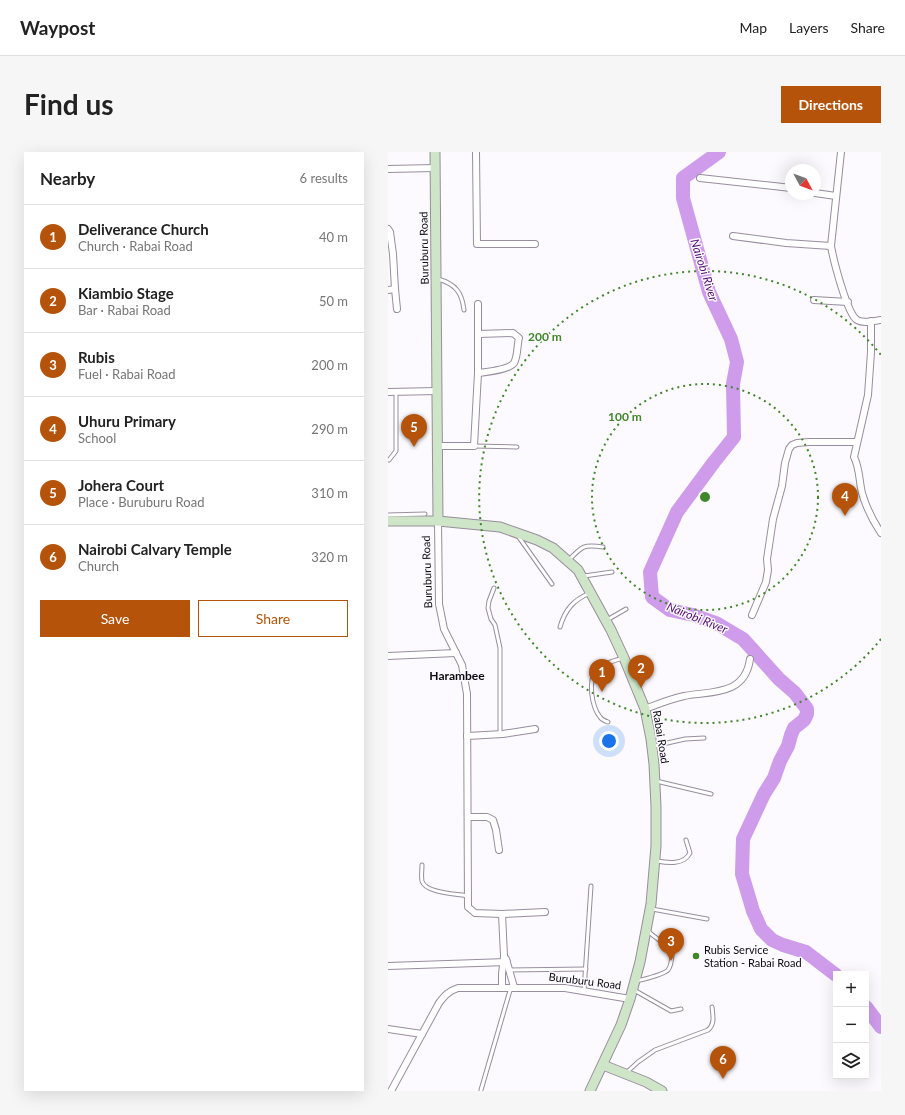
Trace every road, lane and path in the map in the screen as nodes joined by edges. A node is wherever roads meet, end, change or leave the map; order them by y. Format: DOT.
graph roads {
  1 [pos="435,152"];
  2 [pos="476,152"];
  3 [pos="841,152"];
  4 [pos="435,168"];
  5 [pos="388,169"];
  6 [pos="700,178"];
  7 [pos="785,187"];
  8 [pos="821,193"];
  9 [pos="836,196"];
  10 [pos="388,229"];
  11 [pos="733,236"];
  12 [pos="534,244"];
  13 [pos="831,246"];
  14 [pos="436,279"];
  15 [pos="395,289"];
  16 [pos="388,290"];
  17 [pos="814,300"];
  18 [pos="848,302"];
  19 [pos="478,304"];
  20 [pos="397,308"];
  21 [pos="464,310"];
  22 [pos="881,320"];
  23 [pos="872,321"];
  24 [pos="478,334"];
  25 [pos="478,373"];
  26 [pos="438,391"];
  27 [pos="388,392"];
  28 [pos="396,392"];
  29 [pos="857,442"];
  30 [pos="438,446"];
  31 [pos="474,446"];
  32 [pos="517,446"];
  33 [pos="389,460"];
  34 [pos="426,514"];
  35 [pos="388,515"];
  36 [pos="388,521"];
  37 [pos="438,521"];
  38 [pos="515,532"];
  39 [pos="881,533"];
  40 [pos="603,547"];
  41 [pos="568,561"];
  42 [pos="612,572"];
  43 [pos="581,576"];
  44 [pos="552,584"];
  45 [pos="494,588"];
  46 [pos="590,593"];
  47 [pos="626,609"];
  48 [pos="752,615"];
  49 [pos="606,621"];
  50 [pos="560,627"];
  51 [pos="456,653"];
  52 [pos="388,656"];
  53 [pos="624,658"];
  54 [pos="750,659"];
  55 [pos="645,708"];
  56 [pos="608,722"];
  57 [pos="535,729"];
  58 [pos="500,734"];
  59 [pos="467,736"];
  60 [pos="704,738"];
  61 [pos="652,746"];
  62 [pos="655,780"];
  63 [pos="711,794"];
  64 [pos="468,817"];
  65 [pos="686,840"];
  66 [pos="499,850"];
  67 [pos="655,861"];
  68 [pos="422,865"];
  69 [pos="590,886"];
  70 [pos="468,896"];
  71 [pos="650,908"];
  72 [pos="545,912"];
  73 [pos="502,914"];
  74 [pos="708,919"];
  75 [pos="646,930"];
  76 [pos="505,960"];
  77 [pos="388,966"];
  78 [pos="586,969"];
  79 [pos="509,970"];
  80 [pos="634,986"];
  81 [pos="512,987"];
  82 [pos="502,988"];
  83 [pos="584,991"];
  84 [pos="630,999"];
  85 [pos="712,1007"];
  86 [pos="681,1008"];
  87 [pos="388,1029"];
  88 [pos="422,1034"];
  89 [pos="603,1065"];
  90 [pos="625,1074"];
  91 [pos="481,1090"];
  92 [pos="391,1091"];
  93 [pos="590,1091"];
  94 [pos="662,1091"];
  1 -- 4 [label="main road, Buruburu Road"];
  2 -- 12 [label="street"];
  3 -- 9 [label="street"];
  4 -- 5 [label="street"];
  4 -- 14 [label="main road, Buruburu Road"];
  6 -- 7 [label="street"];
  8 -- 9 [label="street"];
  9 -- 13 [label="street"];
  10 -- 15 [label="street"];
  11 -- 13 [label="street"];
  13 -- 18 [label="street"];
  14 -- 21 [label="lane"];
  14 -- 26 [label="main road, Buruburu Road"];
  15 -- 16 [label="street"];
  15 -- 20 [label="street"];
  17 -- 18 [label="street"];
  18 -- 23 [label="street"];
  19 -- 24 [label="street"];
  22 -- 23 [label="street"];
  23 -- 29 [label="street"];
  24 -- 25 [label="street"];
  24 -- 25 [label="street"];
  25 -- 31 [label="street"];
  26 -- 28 [label="street"];
  26 -- 30 [label="main road, Buruburu Road"];
  27 -- 28 [label="street"];
  28 -- 33 [label="lane"];
  29 -- 39 [label="street"];
  29 -- 48 [label="street"];
  30 -- 31 [label="street"];
  30 -- 37 [label="main road, Buruburu Road"];
  31 -- 32 [label="lane"];
  34 -- 35 [label="lane"];
  36 -- 37 [label="main road, Rabai Road"];
  37 -- 38 [label="main road, Rabai Road"];
  37 -- 51 [label="street, Buruburu Road"];
  38 -- 41 [label="main road, Rabai Road"];
  38 -- 44 [label="lane"];
  40 -- 41 [label="lane"];
  41 -- 43 [label="main road, Rabai Road"];
  42 -- 43 [label="lane"];
  43 -- 46 [label="main road, Rabai Road"];
  45 -- 58 [label="lane"];
  46 -- 49 [label="main road, Rabai Road"];
  46 -- 50 [label="lane"];
  47 -- 49 [label="lane"];
  49 -- 53 [label="main road, Rabai Road"];
  51 -- 52 [label="street"];
  51 -- 59 [label="street, Buruburu Road"];
  53 -- 55 [label="main road, Rabai Road"];
  53 -- 56 [label="lane"];
  54 -- 55 [label="street"];
  55 -- 61 [label="main road, Rabai Road"];
  57 -- 58 [label="street"];
  58 -- 59 [label="street"];
  59 -- 64 [label="street, Buruburu Road"];
  60 -- 61 [label="lane"];
  61 -- 62 [label="main road, Rabai Road"];
  62 -- 63 [label="lane"];
  62 -- 67 [label="main road, Rabai Road"];
  64 -- 66 [label="street"];
  64 -- 70 [label="street, Buruburu Road"];
  65 -- 67 [label="lane"];
  67 -- 71 [label="main road, Rabai Road"];
  68 -- 70 [label="lane"];
  69 -- 78 [label="lane"];
  70 -- 73 [label="street, Buruburu Road"];
  71 -- 74 [label="lane"];
  71 -- 75 [label="main road, Rabai Road"];
  72 -- 73 [label="street, Buruburu Road"];
  73 -- 76 [label="street"];
  75 -- 80 [label="main road, Rabai Road"];
  75 -- 80 [label="lane"];
  76 -- 77 [label="street"];
  76 -- 79 [label="street"];
  76 -- 82 [label="street"];
  78 -- 79 [label="lane"];
  78 -- 83 [label="lane"];
  79 -- 81 [label="street"];
  80 -- 84 [label="main road, Rabai Road"];
  80 -- 86 [label="lane"];
  81 -- 82 [label="street, Buruburu Road"];
  81 -- 83 [label="street, Buruburu Road"];
  81 -- 91 [label="lane"];
  82 -- 88 [label="street, Buruburu Road"];
  83 -- 84 [label="street, Buruburu Road"];
  84 -- 89 [label="main road, Rabai Road"];
  85 -- 90 [label="lane"];
  87 -- 88 [label="street"];
  88 -- 92 [label="street"];
  89 -- 90 [label="main road"];
  89 -- 93 [label="main road, Rabai Road"];
  90 -- 94 [label="main road"];
}
